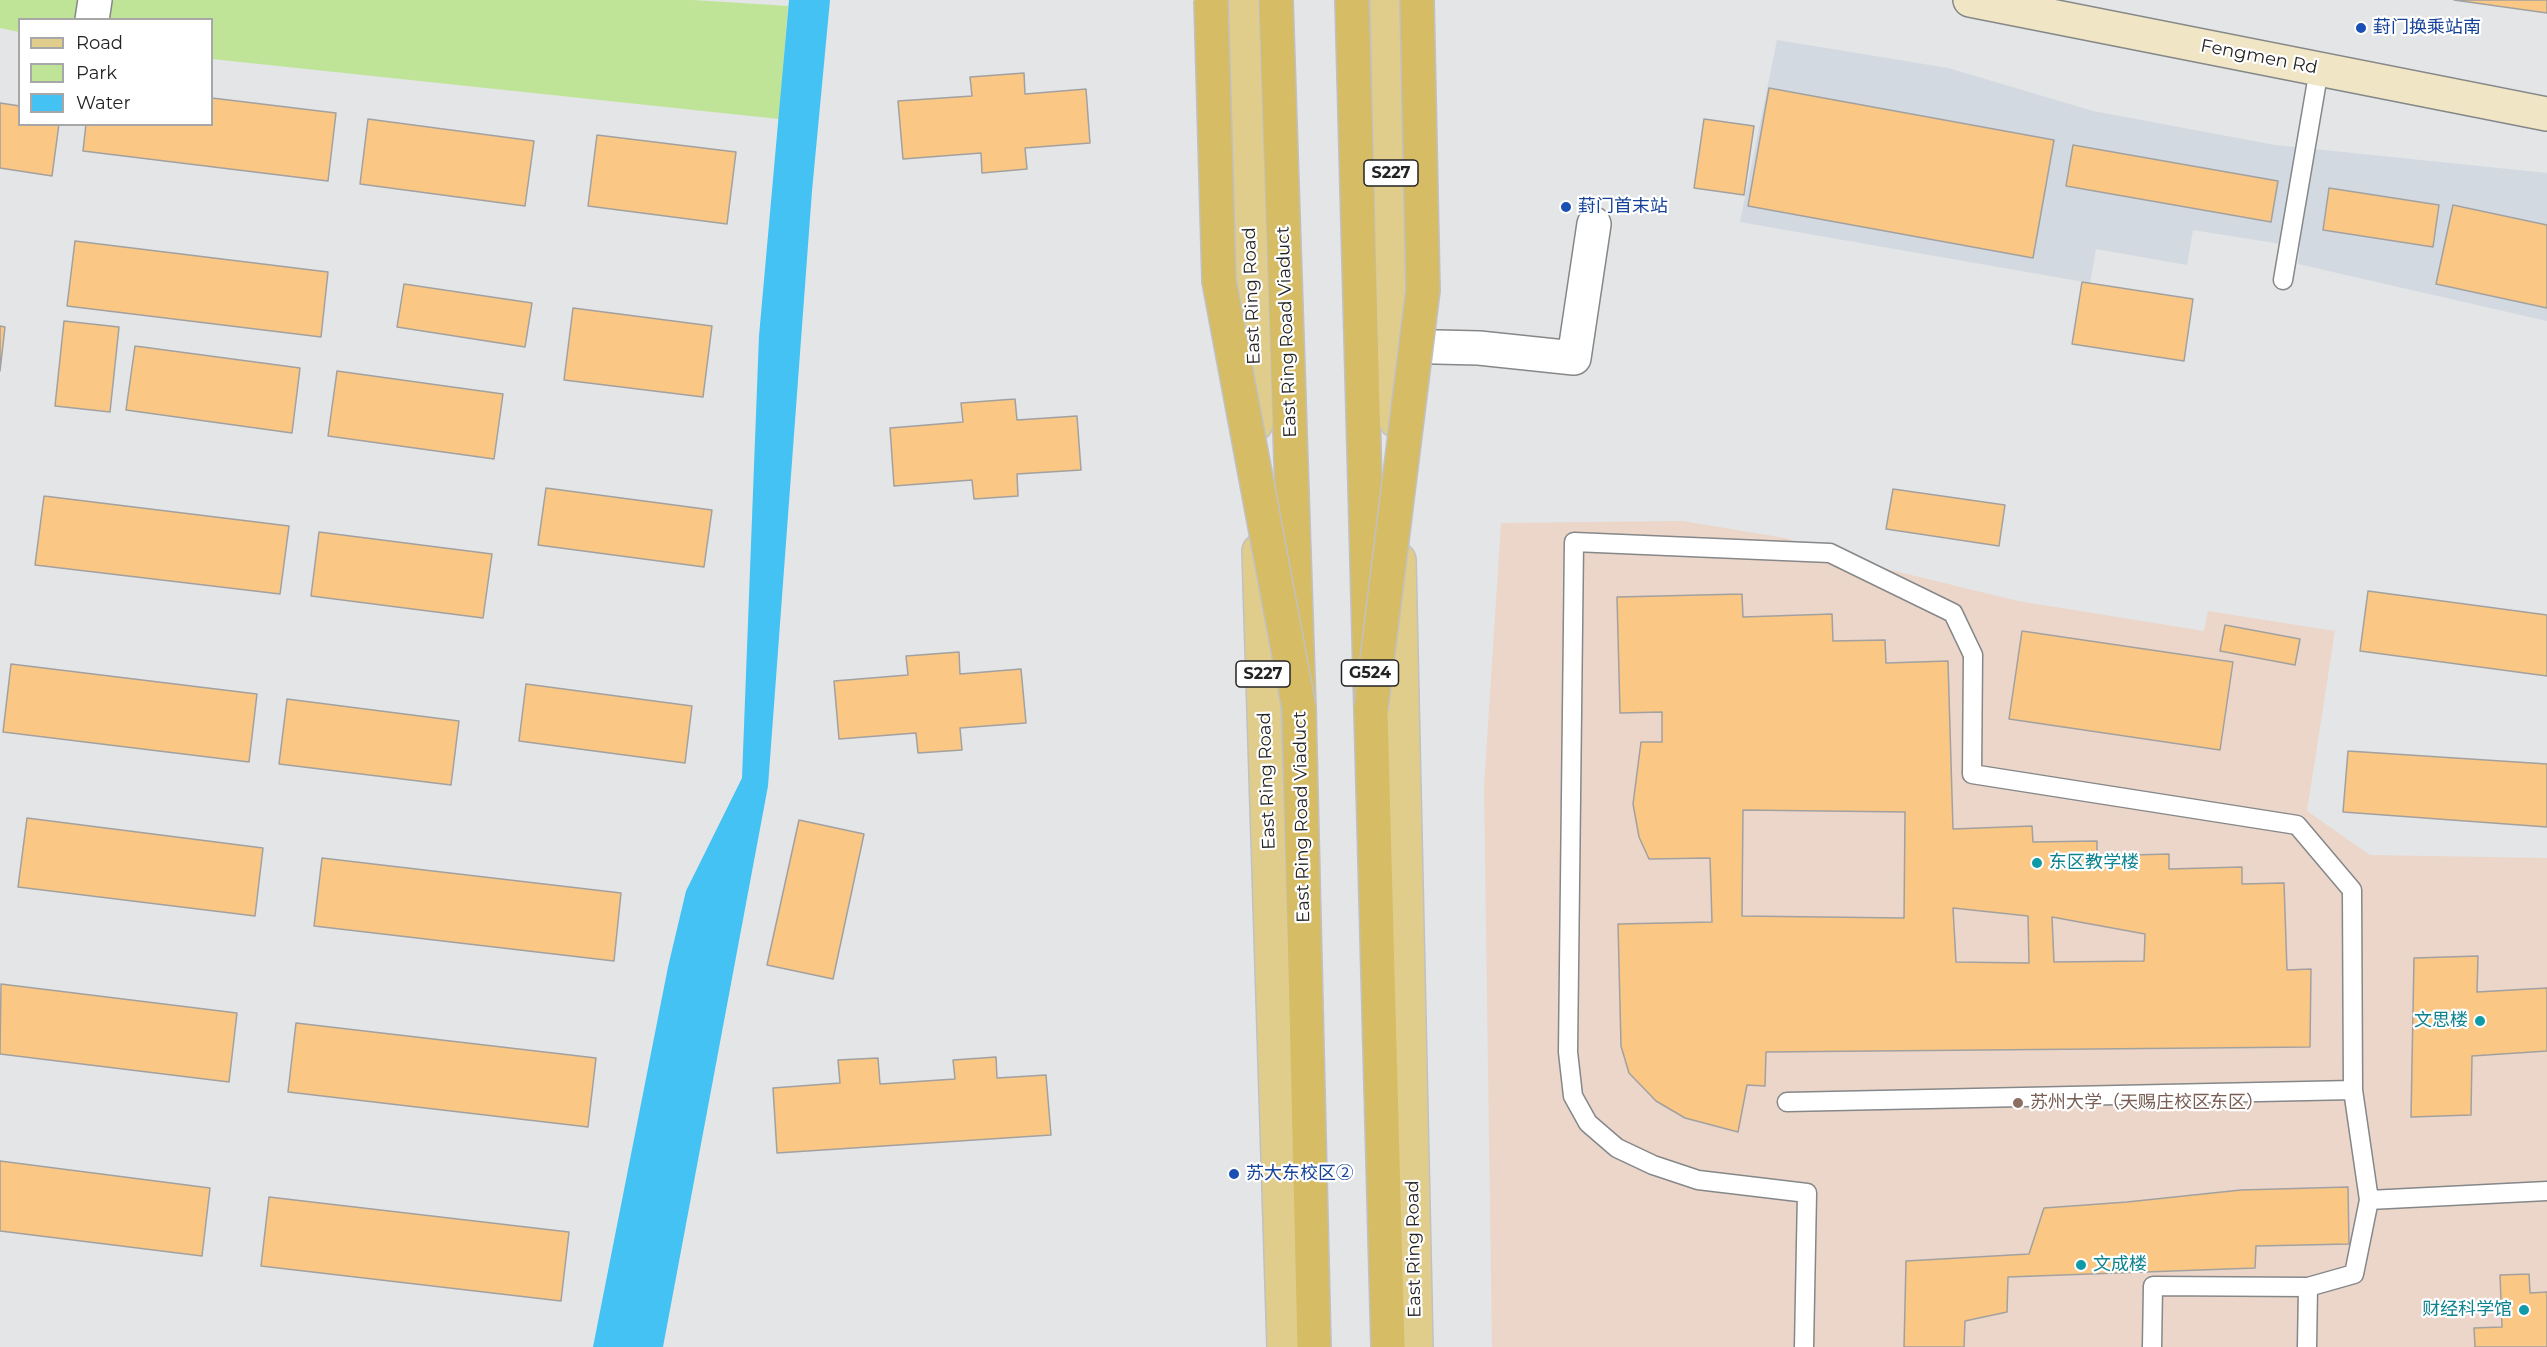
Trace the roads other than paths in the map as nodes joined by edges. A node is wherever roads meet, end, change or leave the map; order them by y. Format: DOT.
graph roads {
  1 [pos="95,0"];
  2 [pos="1211,0"];
  3 [pos="1242,0"];
  4 [pos="1276,0"];
  5 [pos="1352,0"];
  6 [pos="1387,0"];
  7 [pos="1417,0"];
  8 [pos="1970,0"];
  9 [pos="92,18"];
  10 [pos="2319,69"];
  11 [pos="2547,114"];
  12 [pos="1594,224"];
  13 [pos="2283,280"];
  14 [pos="1395,346"];
  15 [pos="1299,708"];
  16 [pos="1371,708"];
  17 [pos="2353,1090"];
  18 [pos="1787,1102"];
  19 [pos="2547,1191"];
  20 [pos="2369,1200"];
  21 [pos="2308,1287"];
  22 [pos="1284,1347"];
  23 [pos="1314,1347"];
  24 [pos="1388,1347"];
  25 [pos="1416,1347"];
  26 [pos="1804,1347"];
  27 [pos="2152,1347"];
  28 [pos="2307,1347"];
  1 -- 9 [label="street"];
  2 -- 15 [label="highway, bridge"];
  3 -- 22 [label="main road, East Ring Road / S227"];
  4 -- 15 [label="highway, East Ring Road Viaduct, bridge"];
  5 -- 16 [label="highway, G524, bridge"];
  6 -- 14 [label="main road, East Ring Road / S227"];
  7 -- 16 [label="highway, bridge"];
  8 -- 10 [label="main road, Fengmen Rd"];
  10 -- 11 [label="main road, Fengmen Rd"];
  10 -- 13 [label="lane"];
  12 -- 14 [label="street"];
  14 -- 25 [label="main road, East Ring Road / S227"];
  15 -- 23 [label="highway, East Ring Road Viaduct"];
  16 -- 24 [label="highway, G524"];
  17 -- 18 [label="lane"];
  17 -- 20 [label="lane"];
  17 -- 26 [label="lane"];
  19 -- 20 [label="lane"];
  20 -- 21 [label="lane"];
  21 -- 27 [label="lane"];
  21 -- 28 [label="lane"];
}
